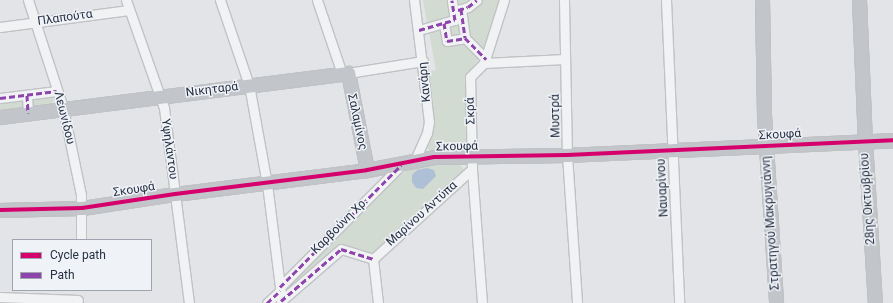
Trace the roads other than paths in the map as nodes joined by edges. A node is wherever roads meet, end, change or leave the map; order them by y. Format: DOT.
graph roads {
  1 [pos="28,0"];
  2 [pos="126,0"];
  3 [pos="220,0"];
  4 [pos="317,0"];
  5 [pos="414,0"];
  6 [pos="452,0"];
  7 [pos="477,0"];
  8 [pos="504,0"];
  9 [pos="564,0"];
  10 [pos="666,0"];
  11 [pos="762,0"];
  12 [pos="859,0"];
  13 [pos="129,10"];
  14 [pos="457,10"];
  15 [pos="35,22"];
  16 [pos="444,23"];
  17 [pos="0,27"];
  18 [pos="419,30"];
  19 [pos="465,38"];
  20 [pos="565,59"];
  21 [pos="423,61"];
  22 [pos="485,61"];
  23 [pos="345,73"];
  24 [pos="250,85"];
  25 [pos="57,91"];
  26 [pos="27,95"];
  27 [pos="160,97"];
  28 [pos="0,98"];
  29 [pos="63,108"];
  30 [pos="28,113"];
  31 [pos="0,117"];
  32 [pos="893,140"];
  33 [pos="865,141"];
  34 [pos="765,146"];
  35 [pos="672,150"];
  36 [pos="567,156"];
  37 [pos="414,162"];
  38 [pos="472,163"];
  39 [pos="401,165"];
  40 [pos="367,170"];
  41 [pos="267,184"];
  42 [pos="175,194"];
  43 [pos="82,208"];
  44 [pos="0,210"];
  45 [pos="81,239"];
  46 [pos="373,259"];
  47 [pos="280,289"];
  48 [pos="79,291"];
  49 [pos="0,297"];
  50 [pos="78,301"];
  51 [pos="282,302"];
  52 [pos="189,303"];
  53 [pos="267,303"];
  54 [pos="378,303"];
  55 [pos="482,303"];
  56 [pos="577,303"];
  57 [pos="679,303"];
  58 [pos="776,303"];
  59 [pos="875,303"];
  1 -- 15 [label="street, Λεωνίδου"];
  2 -- 13 [label="street, Υψηλάντου"];
  3 -- 24 [label="street"];
  4 -- 23 [label="street"];
  5 -- 18 [label="street, Κανάρη"];
  6 -- 14 [label="street"];
  7 -- 14 [label="street"];
  8 -- 22 [label="street, Σκρά"];
  9 -- 20 [label="street, Μυστρά"];
  10 -- 35 [label="street, Ναυαρίνου"];
  11 -- 34 [label="street, Στρατηγού Μακρυγιάννη"];
  12 -- 33 [label="street, 28ης Οκτωβρίου"];
  13 -- 15 [label="street, Πλαπούτα"];
  13 -- 27 [label="street, Υψηλάντου"];
  14 -- 16 [label="street"];
  14 -- 19 [label="street"];
  15 -- 17 [label="street, Πλαπούτα"];
  15 -- 25 [label="street, Λεωνίδου"];
  16 -- 18 [label="street"];
  16 -- 19 [label="street"];
  18 -- 21 [label="street, Κανάρη"];
  19 -- 22 [label="street"];
  20 -- 22 [label="street"];
  20 -- 36 [label="street, Μυστρά"];
  21 -- 23 [label="street, Νικηταρά"];
  21 -- 37 [label="street, Κανάρη"];
  22 -- 38 [label="street, Σκρά"];
  23 -- 24 [label="street, Νικηταρά"];
  23 -- 40 [label="street, Σαλαμίνος"];
  24 -- 27 [label="street, Νικηταρά"];
  24 -- 41 [label="street"];
  25 -- 26 [label="street"];
  25 -- 29 [label="street, Λεωνίδου"];
  26 -- 28 [label="street"];
  26 -- 30 [label="street"];
  27 -- 29 [label="street, Νικηταρά"];
  27 -- 42 [label="street, Υψηλάντου"];
  29 -- 30 [label="street, Νικηταρά"];
  29 -- 43 [label="street, Λεωνίδου"];
  30 -- 31 [label="street, Νικηταρά"];
  32 -- 33 [label="street, Σκουφά"];
  33 -- 34 [label="street, Σκουφά"];
  33 -- 59 [label="street, 28ης Οκτωβρίου"];
  34 -- 35 [label="street, Σκουφά"];
  34 -- 58 [label="street, Στρατηγού Μακρυγιάννη"];
  35 -- 36 [label="street, Σκουφά"];
  35 -- 57 [label="street, Ναυαρίνου"];
  36 -- 38 [label="street, Σκουφά"];
  36 -- 56 [label="street, Μυστρά"];
  37 -- 38 [label="street, Σκουφά"];
  37 -- 39 [label="street, Σκουφά"];
  38 -- 46 [label="street, Μαρίνου Αντύπα"];
  38 -- 55 [label="street, Σκρά"];
  39 -- 40 [label="street, Σκουφά"];
  39 -- 47 [label="street, Καρβούνη Χρ."];
  40 -- 41 [label="street, Σκουφά"];
  41 -- 42 [label="street, Σκουφά"];
  41 -- 47 [label="street"];
  42 -- 43 [label="street, Σκουφά"];
  42 -- 52 [label="street, Υψηλάντου"];
  43 -- 44 [label="street, Σκουφά"];
  43 -- 45 [label="street, Λεωνίδου"];
  46 -- 51 [label="street"];
  46 -- 54 [label="street"];
  47 -- 51 [label="street"];
  47 -- 53 [label="street, Καρβούνη Χρ."];
  48 -- 50 [label="street"];
  49 -- 50 [label="street"];
}
